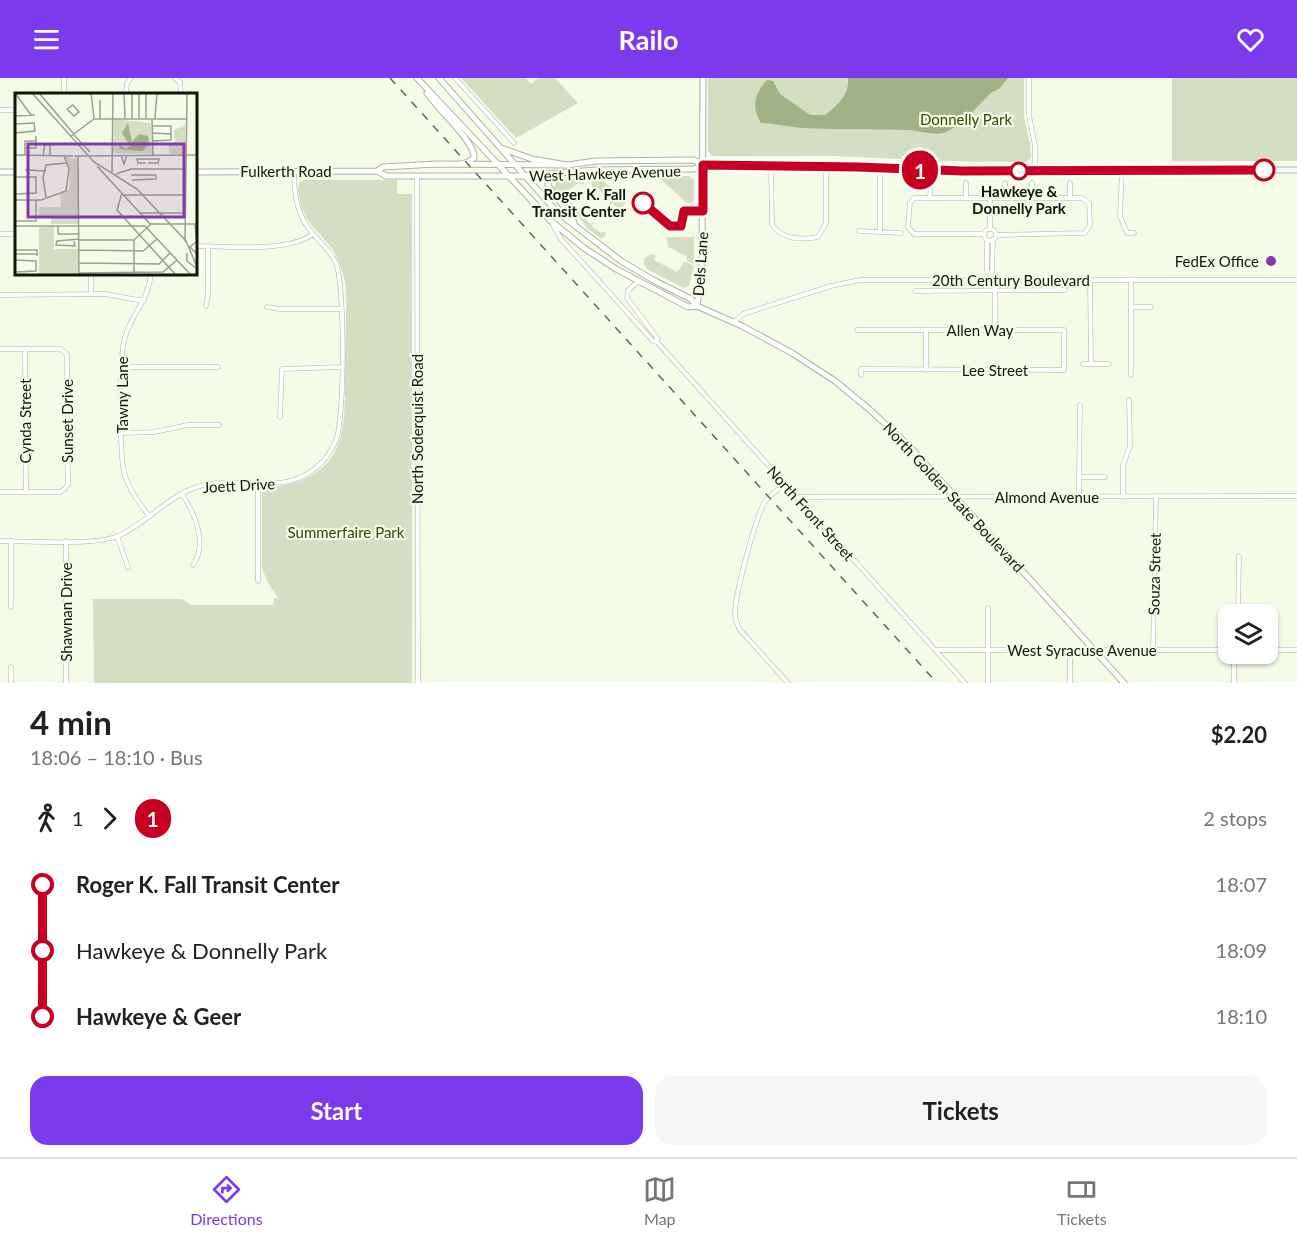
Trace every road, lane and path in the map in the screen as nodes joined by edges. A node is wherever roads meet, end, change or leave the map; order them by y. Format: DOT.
graph roads {
  1 [pos="455,78"];
  2 [pos="703,78"];
  3 [pos="1029,78"];
  4 [pos="177,79"];
  5 [pos="441,79"];
  6 [pos="418,80"];
  7 [pos="180,93"];
  8 [pos="514,143"];
  9 [pos="500,148"];
  10 [pos="461,164"];
  11 [pos="496,164"];
  12 [pos="514,165"];
  13 [pos="567,165"];
  14 [pos="703,165"];
  15 [pos="771,166"];
  16 [pos="826,167"];
  17 [pos="882,168"];
  18 [pos="1122,170"];
  19 [pos="1297,170"];
  20 [pos="196,171"];
  21 [pos="294,171"];
  22 [pos="377,171"];
  23 [pos="1035,171"];
  24 [pos="554,174"];
  25 [pos="417,175"];
  26 [pos="506,176"];
  27 [pos="524,176"];
  28 [pos="931,183"];
  29 [pos="966,183"];
  30 [pos="1005,183"];
  31 [pos="1032,183"];
  32 [pos="1070,183"];
  33 [pos="930,198"];
  34 [pos="966,198"];
  35 [pos="990,198"];
  36 [pos="1005,198"];
  37 [pos="1032,198"];
  38 [pos="1070,198"];
  39 [pos="551,221"];
  40 [pos="574,224"];
  41 [pos="990,229"];
  42 [pos="859,231"];
  43 [pos="880,231"];
  44 [pos="1134,233"];
  45 [pos="313,234"];
  46 [pos="901,234"];
  47 [pos="985,237"];
  48 [pos="994,237"];
  49 [pos="196,246"];
  50 [pos="208,246"];
  51 [pos="91,274"];
  52 [pos="151,274"];
  53 [pos="991,278"];
  54 [pos="1131,279"];
  55 [pos="1297,279"];
  56 [pos="1090,280"];
  57 [pos="638,282"];
  58 [pos="995,290"];
  59 [pos="1065,290"];
  60 [pos="915,291"];
  61 [pos="91,294"];
  62 [pos="0,295"];
  63 [pos="144,301"];
  64 [pos="206,306"];
  65 [pos="267,306"];
  66 [pos="697,306"];
  67 [pos="1131,307"];
  68 [pos="1151,307"];
  69 [pos="341,309"];
  70 [pos="734,322"];
  71 [pos="857,330"];
  72 [pos="926,330"];
  73 [pos="995,330"];
  74 [pos="657,342"];
  75 [pos="0,349"];
  76 [pos="25,349"];
  77 [pos="1083,364"];
  78 [pos="1091,364"];
  79 [pos="1108,364"];
  80 [pos="122,367"];
  81 [pos="342,367"];
  82 [pos="218,368"];
  83 [pos="926,370"];
  84 [pos="1064,370"];
  85 [pos="861,375"];
  86 [pos="1131,375"];
  87 [pos="1129,400"];
  88 [pos="1080,405"];
  89 [pos="280,417"];
  90 [pos="219,425"];
  91 [pos="122,433"];
  92 [pos="1079,477"];
  93 [pos="1105,477"];
  94 [pos="258,483"];
  95 [pos="785,484"];
  96 [pos="0,492"];
  97 [pos="26,492"];
  98 [pos="182,494"];
  99 [pos="1079,496"];
  100 [pos="1297,496"];
  101 [pos="797,497"];
  102 [pos="956,497"];
  103 [pos="1123,497"];
  104 [pos="1156,497"];
  105 [pos="149,516"];
  106 [pos="117,536"];
  107 [pos="0,541"];
  108 [pos="11,541"];
  109 [pos="66,541"];
  110 [pos="1239,556"];
  111 [pos="193,565"];
  112 [pos="128,567"];
  113 [pos="258,581"];
  114 [pos="1238,604"];
  115 [pos="11,607"];
  116 [pos="988,608"];
  117 [pos="988,649"];
  118 [pos="935,650"];
  119 [pos="1070,650"];
  120 [pos="1094,650"];
  121 [pos="1153,650"];
  122 [pos="1218,650"];
  123 [pos="1278,650"];
  124 [pos="1297,650"];
  125 [pos="1234,664"];
  126 [pos="11,667"];
  127 [pos="11,683"];
  128 [pos="66,683"];
  129 [pos="418,683"];
  130 [pos="788,683"];
  131 [pos="965,683"];
  132 [pos="988,683"];
  133 [pos="1070,683"];
  134 [pos="1124,683"];
  135 [pos="1234,683"];
  1 -- 8 [label="street"];
  2 -- 14 [label="street, Dels Lane"];
  3 -- 23 [label="street"];
  4 -- 7 [label="street"];
  5 -- 9 [label="street, North Golden State Boulevard"];
  6 -- 10 [label="street"];
  6 -- 11 [label="street, North Golden State Boulevard"];
  9 -- 12 [label="street, North Golden State Boulevard"];
  9 -- 13 [label="street"];
  10 -- 11 [label="street, Fulkerth Road"];
  10 -- 22 [label="street, Fulkerth Road"];
  11 -- 12 [label="street, Fulkerth Road"];
  11 -- 26 [label="street, North Golden State Boulevard"];
  12 -- 13 [label="street, West Hawkeye Avenue"];
  12 -- 27 [label="street, North Golden State Boulevard"];
  13 -- 14 [label="street, West Hawkeye Avenue"];
  14 -- 15 [label="street, West Hawkeye Avenue"];
  14 -- 24 [label="street, West Hawkeye Avenue"];
  14 -- 66 [label="street, Dels Lane"];
  15 -- 16 [label="street, West Hawkeye Avenue"];
  15 -- 16 [label="street"];
  16 -- 17 [label="street, West Hawkeye Avenue"];
  17 -- 23 [label="street, West Hawkeye Avenue"];
  17 -- 43 [label="street"];
  18 -- 19 [label="street, West Hawkeye Avenue"];
  18 -- 23 [label="street, West Hawkeye Avenue"];
  18 -- 44 [label="street"];
  20 -- 21 [label="street, Fulkerth Road"];
  21 -- 22 [label="street, Fulkerth Road"];
  21 -- 45 [label="street, Joett Drive"];
  22 -- 25 [label="street, Fulkerth Road"];
  24 -- 27 [label="street, West Hawkeye Avenue"];
  24 -- 40 [label="street"];
  25 -- 26 [label="street, Fulkerth Road"];
  25 -- 129 [label="street, North Soderquist Road"];
  26 -- 27 [label="street, West Hawkeye Avenue"];
  26 -- 39 [label="street, North Golden State Boulevard"];
  27 -- 40 [label="street, North Golden State Boulevard"];
  28 -- 33 [label="street"];
  29 -- 34 [label="street"];
  30 -- 36 [label="street"];
  31 -- 37 [label="street"];
  32 -- 38 [label="street"];
  33 -- 34 [label="street"];
  33 -- 47 [label="street"];
  34 -- 35 [label="street"];
  35 -- 36 [label="street"];
  35 -- 41 [label="street"];
  36 -- 37 [label="street"];
  37 -- 38 [label="street"];
  38 -- 48 [label="street"];
  39 -- 57 [label="street, North Golden State Boulevard"];
  39 -- 74 [label="street, North Front Street"];
  40 -- 66 [label="street, North Golden State Boulevard"];
  41 -- 47 [label="street"];
  41 -- 48 [label="street"];
  42 -- 43 [label="street"];
  43 -- 46 [label="street"];
  45 -- 50 [label="street"];
  45 -- 69 [label="street, Joett Drive"];
  47 -- 48 [label="street"];
  47 -- 53 [label="street"];
  48 -- 53 [label="street"];
  49 -- 50 [label="street"];
  50 -- 64 [label="street"];
  51 -- 61 [label="street"];
  52 -- 63 [label="street, Tawny Lane"];
  53 -- 56 [label="street, 20th Century Boulevard"];
  53 -- 58 [label="street"];
  53 -- 70 [label="street, 20th Century Boulevard"];
  54 -- 55 [label="street, 20th Century Boulevard"];
  54 -- 56 [label="street, 20th Century Boulevard"];
  54 -- 67 [label="street"];
  56 -- 78 [label="street"];
  57 -- 66 [label="street, North Golden State Boulevard"];
  57 -- 74 [label="street, North Front Street"];
  58 -- 59 [label="street"];
  58 -- 60 [label="street"];
  58 -- 73 [label="street"];
  61 -- 62 [label="street"];
  61 -- 63 [label="street"];
  63 -- 80 [label="street, Tawny Lane"];
  65 -- 69 [label="street"];
  66 -- 70 [label="street, North Golden State Boulevard"];
  67 -- 68 [label="street"];
  67 -- 86 [label="street"];
  69 -- 81 [label="street, Joett Drive"];
  70 -- 102 [label="street, North Golden State Boulevard"];
  71 -- 72 [label="street, Allen Way"];
  72 -- 73 [label="street, Allen Way"];
  72 -- 83 [label="street"];
  73 -- 84 [label="street, Allen Way"];
  74 -- 95 [label="street, North Front Street"];
  75 -- 76 [label="street, Sunset Drive"];
  76 -- 97 [label="street, Cynda Street"];
  76 -- 97 [label="street, Sunset Drive"];
  77 -- 78 [label="street"];
  78 -- 79 [label="street"];
  80 -- 82 [label="street"];
  80 -- 91 [label="street, Tawny Lane"];
  81 -- 89 [label="street"];
  81 -- 94 [label="street, Joett Drive"];
  83 -- 84 [label="street, Lee Street"];
  83 -- 85 [label="street, Lee Street"];
  87 -- 103 [label="street"];
  88 -- 92 [label="street"];
  90 -- 91 [label="street"];
  91 -- 105 [label="street, Tawny Lane"];
  92 -- 93 [label="street"];
  92 -- 99 [label="street"];
  94 -- 98 [label="street, Joett Drive"];
  94 -- 113 [label="street"];
  95 -- 101 [label="street, North Front Street"];
  95 -- 130 [label="street"];
  96 -- 97 [label="street, Sunset Drive"];
  98 -- 105 [label="street, Joett Drive"];
  98 -- 111 [label="street"];
  99 -- 102 [label="street, Almond Avenue"];
  99 -- 103 [label="street, Almond Avenue"];
  100 -- 104 [label="street, Almond Avenue"];
  101 -- 102 [label="street, Almond Avenue"];
  101 -- 118 [label="street, North Front Street"];
  102 -- 120 [label="street, North Golden State Boulevard"];
  103 -- 104 [label="street, Almond Avenue"];
  104 -- 121 [label="street, Souza Street"];
  105 -- 106 [label="street, Joett Drive"];
  106 -- 109 [label="street, Joett Drive"];
  106 -- 112 [label="street"];
  107 -- 108 [label="street, Joett Drive"];
  108 -- 109 [label="street, Joett Drive"];
  108 -- 115 [label="street"];
  109 -- 128 [label="street, Shawnan Drive"];
  110 -- 114 [label="street"];
  116 -- 117 [label="street"];
  117 -- 118 [label="street, West Syracuse Avenue"];
  117 -- 119 [label="street, West Syracuse Avenue"];
  117 -- 132 [label="street"];
  118 -- 131 [label="street, North Front Street"];
  119 -- 120 [label="street, West Syracuse Avenue"];
  119 -- 133 [label="street"];
  120 -- 121 [label="street, West Syracuse Avenue"];
  120 -- 134 [label="street, North Golden State Boulevard"];
  121 -- 122 [label="street, West Syracuse Avenue"];
  123 -- 124 [label="street"];
  125 -- 135 [label="street"];
  126 -- 127 [label="street"];
}
